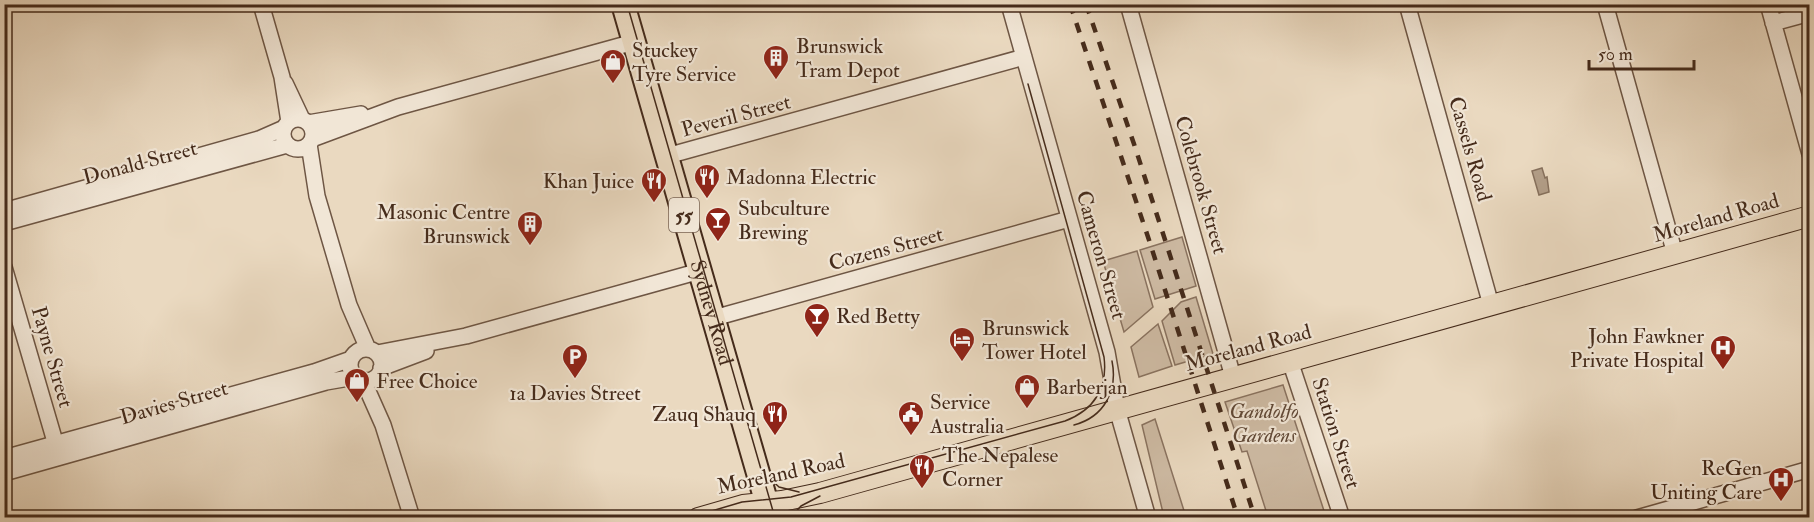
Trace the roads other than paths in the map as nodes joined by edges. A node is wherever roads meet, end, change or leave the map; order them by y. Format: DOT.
graph roads {
  1 [pos="261,4"];
  2 [pos="623,4"];
  3 [pos="1009,4"];
  4 [pos="1128,4"];
  5 [pos="1407,4"];
  6 [pos="1605,4"];
  7 [pos="1768,4"];
  8 [pos="1809,13"];
  9 [pos="1773,23"];
  10 [pos="634,42"];
  11 [pos="1024,57"];
  12 [pos="398,108"];
  13 [pos="295,123"];
  14 [pos="301,144"];
  15 [pos="1809,154"];
  16 [pos="667,156"];
  17 [pos="4,212"];
  18 [pos="1809,216"];
  19 [pos="1069,219"];
  20 [pos="4,223"];
  21 [pos="1675,254"];
  22 [pos="4,267"];
  23 [pos="700,271"];
  24 [pos="349,305"];
  25 [pos="1491,305"];
  26 [pos="714,318"];
  27 [pos="463,337"];
  28 [pos="372,351"];
  29 [pos="352,357"];
  30 [pos="1290,361"];
  31 [pos="369,375"];
  32 [pos="1233,377"];
  33 [pos="1117,410"];
  34 [pos="57,450"];
  35 [pos="4,458"];
  36 [pos="1809,469"];
  37 [pos="4,473"];
  38 [pos="769,510"];
  39 [pos="410,514"];
  40 [pos="698,518"];
  41 [pos="1148,518"];
  42 [pos="1342,518"];
  43 [pos="1636,518"];
  1 -- 13 [label="street"];
  2 -- 10 [label="highway, Sydney Road / 55"];
  3 -- 11 [label="street, Cameron Street"];
  4 -- 32 [label="street, Colebrook Street"];
  5 -- 25 [label="street, Cassels Road"];
  6 -- 21 [label="street"];
  7 -- 9 [label="street"];
  8 -- 9 [label="street"];
  9 -- 15 [label="street"];
  10 -- 12 [label="street, Donald Street"];
  10 -- 16 [label="highway, Sydney Road / 55"];
  11 -- 16 [label="street, Peveril Street"];
  11 -- 19 [label="street, Cameron Street"];
  12 -- 13 [label="street, Donald Street"];
  12 -- 14 [label="street, Donald Street"];
  13 -- 14 [label="street"];
  13 -- 14 [label="street"];
  13 -- 17 [label="street, Donald Street"];
  14 -- 20 [label="street, Donald Street"];
  14 -- 24 [label="street"];
  16 -- 23 [label="highway, Sydney Road / 55"];
  18 -- 21 [label="main road, Moreland Road"];
  19 -- 26 [label="street, Cozens Street"];
  19 -- 33 [label="street, Cameron Street"];
  21 -- 25 [label="main road, Moreland Road"];
  22 -- 34 [label="street, Payne Street"];
  23 -- 26 [label="highway, Sydney Road / 55"];
  23 -- 27 [label="street, Davies Street"];
  24 -- 28 [label="street"];
  24 -- 29 [label="street"];
  25 -- 30 [label="main road, Moreland Road"];
  26 -- 38 [label="highway, Sydney Road / 55"];
  27 -- 28 [label="street, Davies Street"];
  27 -- 31 [label="street, Davies Street"];
  28 -- 29 [label="street"];
  28 -- 31 [label="street"];
  29 -- 31 [label="street"];
  29 -- 34 [label="street, Davies Street"];
  30 -- 32 [label="main road, Moreland Road"];
  30 -- 42 [label="street, Station Street"];
  31 -- 34 [label="street, Davies Street"];
  31 -- 39 [label="street"];
  32 -- 33 [label="main road, Moreland Road"];
  33 -- 38 [label="main road, Moreland Road"];
  33 -- 41 [label="street, Cameron Street"];
  34 -- 35 [label="street, Davies Street"];
  34 -- 37 [label="street, Davies Street"];
  36 -- 43 [label="street"];
  38 -- 40 [label="main road, Moreland Road"];
}
